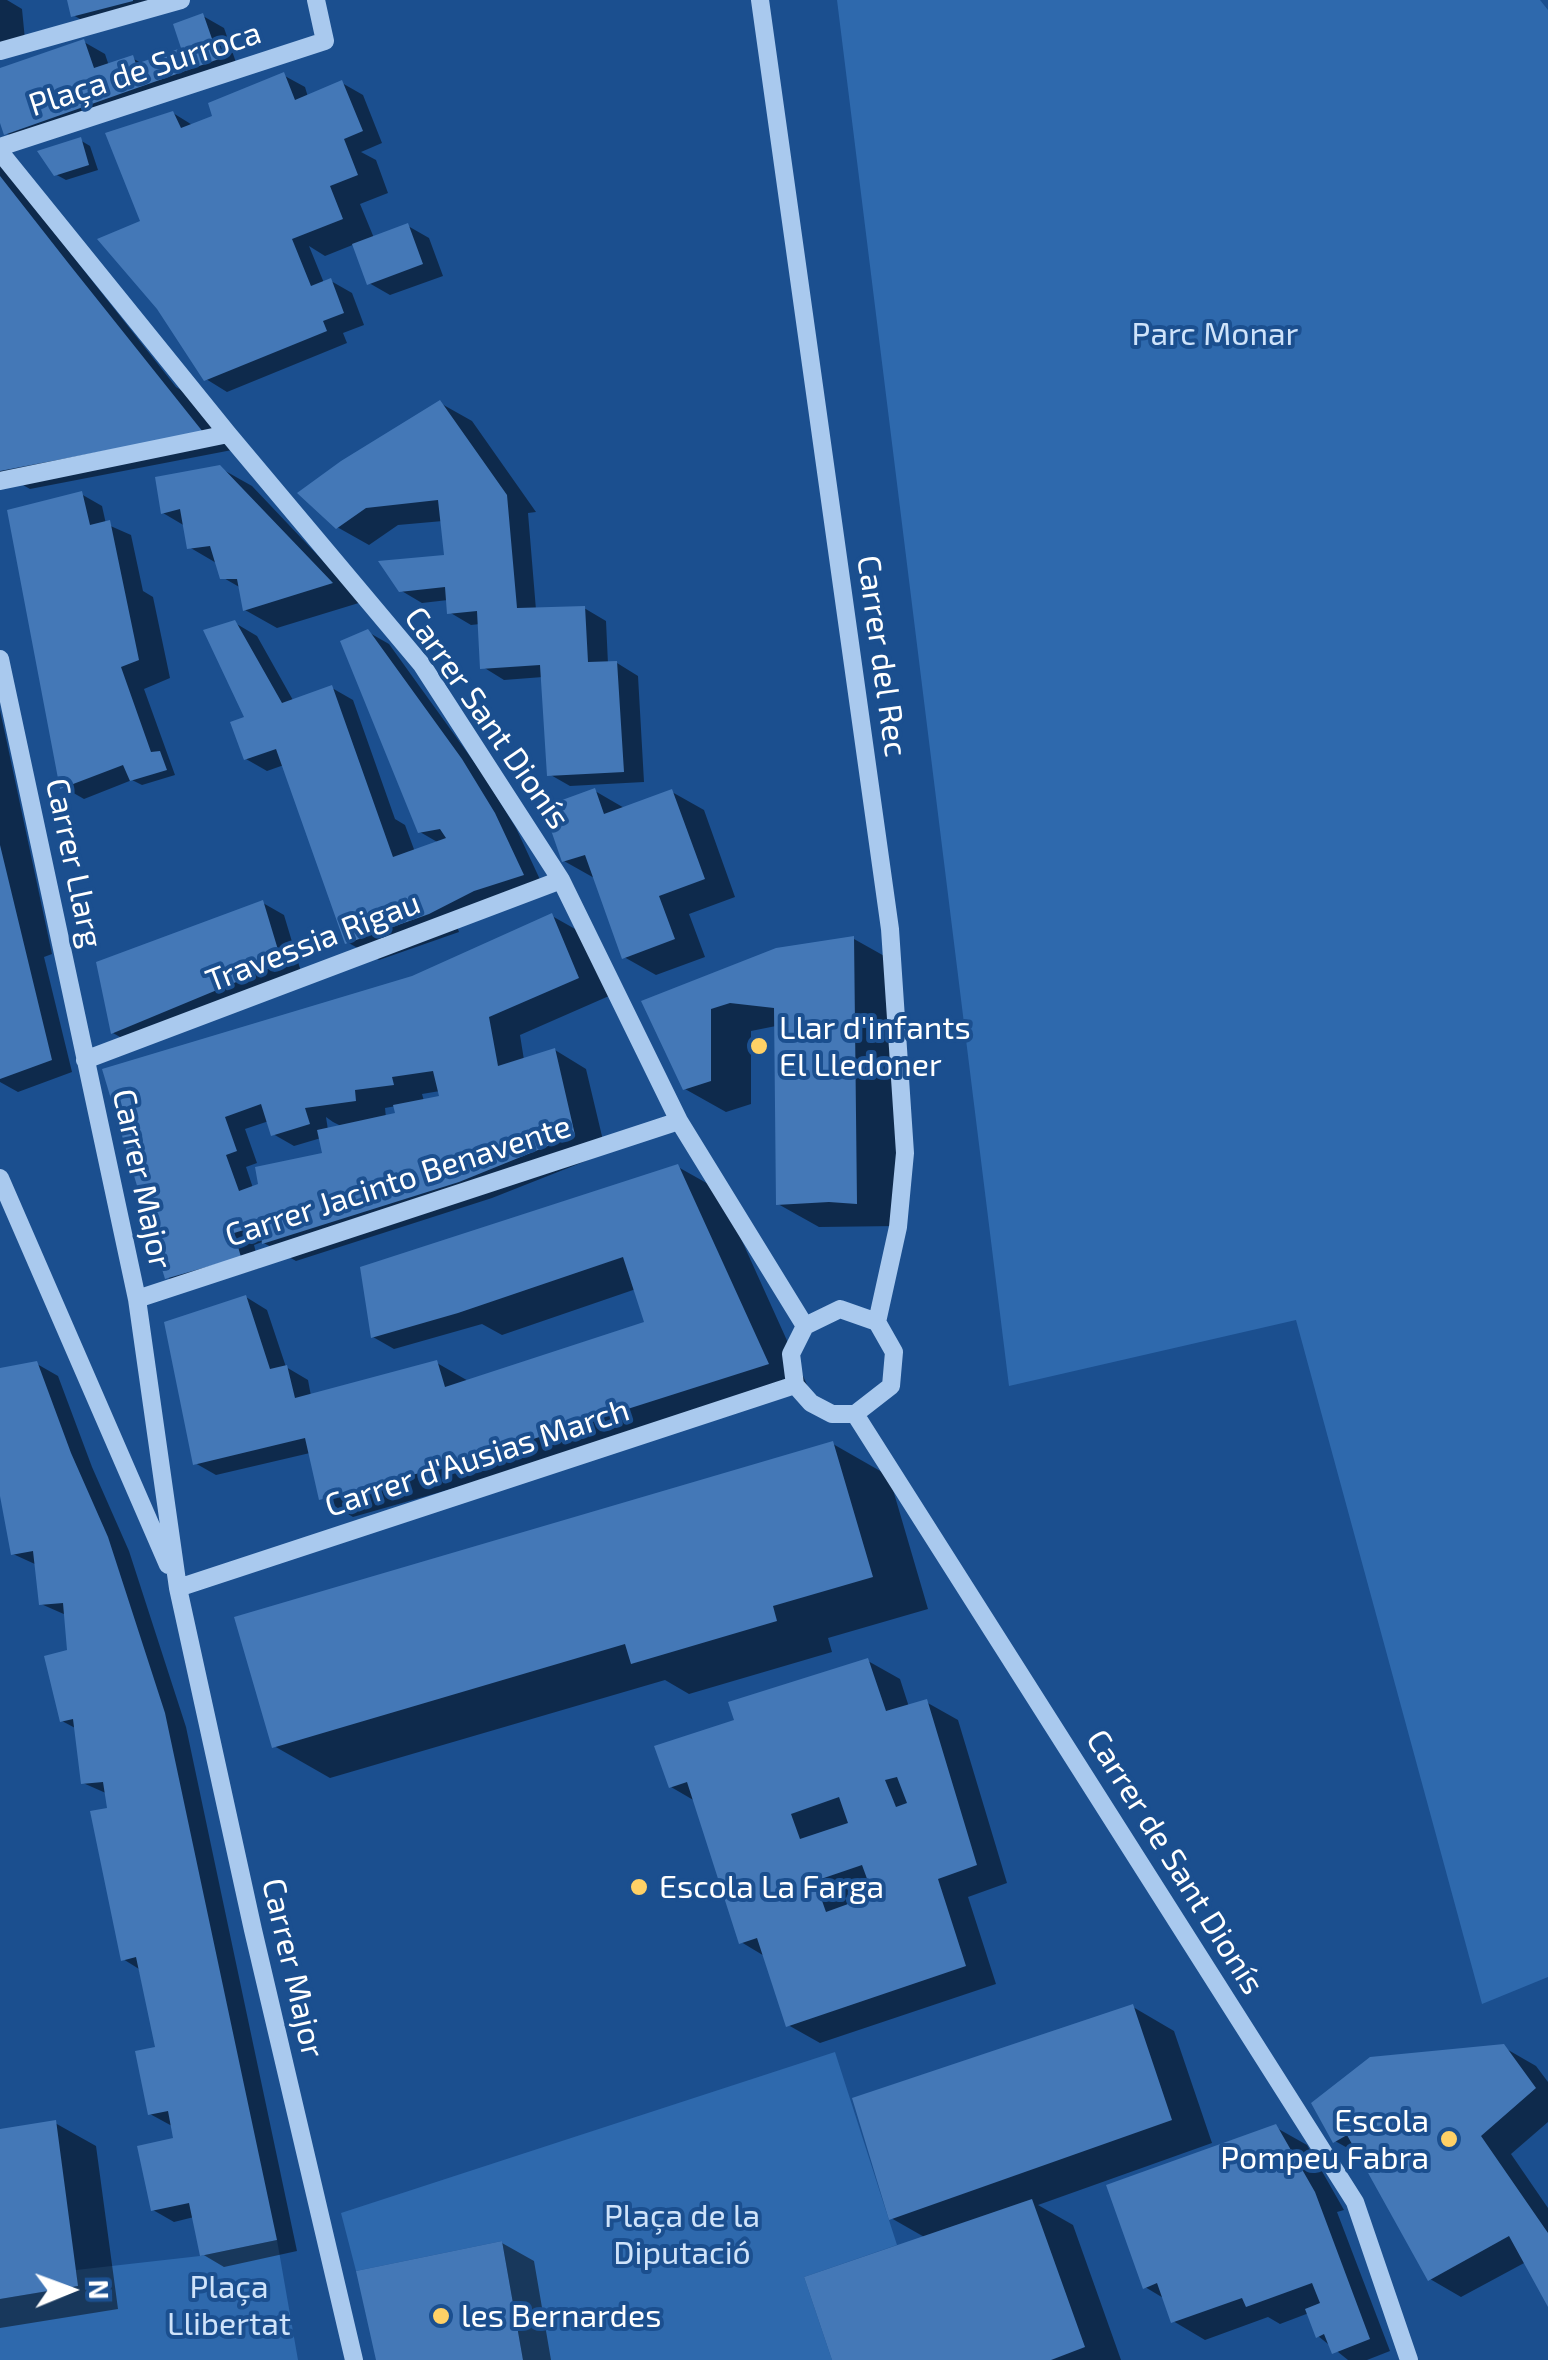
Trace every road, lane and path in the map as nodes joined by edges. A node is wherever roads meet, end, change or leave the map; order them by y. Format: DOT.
graph roads {
  1 [pos="181,0"];
  2 [pos="316,0"];
  3 [pos="760,0"];
  4 [pos="0,51"];
  5 [pos="0,150"];
  6 [pos="228,434"];
  7 [pos="0,481"];
  8 [pos="0,659"];
  9 [pos="561,880"];
  10 [pos="88,1070"];
  11 [pos="679,1121"];
  12 [pos="0,1178"];
  13 [pos="137,1299"];
  14 [pos="877,1322"];
  15 [pos="805,1326"];
  16 [pos="795,1385"];
  17 [pos="855,1414"];
  18 [pos="178,1588"];
  19 [pos="354,2360"];
  20 [pos="1409,2360"];
  1 -- 4 [label="street, Plaça de Surroca"];
  2 -- 5 [label="street, Plaça de Surroca"];
  3 -- 14 [label="street, Carrer del Rec"];
  5 -- 6 [label="street, Carrer Sant Dionís"];
  6 -- 7 [label="street"];
  6 -- 9 [label="street, Carrer Sant Dionís"];
  8 -- 10 [label="street, Carrer Llarg"];
  9 -- 10 [label="street, Travessia Rigau"];
  9 -- 11 [label="street, Carrer Sant Dionís"];
  10 -- 13 [label="street, Carrer Major"];
  11 -- 13 [label="street, Carrer Jacinto Benavente"];
  11 -- 15 [label="street, Carrer Sant Dionís"];
  12 -- 18 [label="street, Carrer Major"];
  13 -- 18 [label="street, Carrer Major"];
  14 -- 15 [label="street"];
  14 -- 17 [label="street"];
  15 -- 16 [label="street"];
  16 -- 17 [label="street"];
  16 -- 18 [label="street, Carrer d'Ausias March"];
  17 -- 20 [label="street, Carrer de Sant Dionís"];
  18 -- 19 [label="street, Carrer Major"];
}
